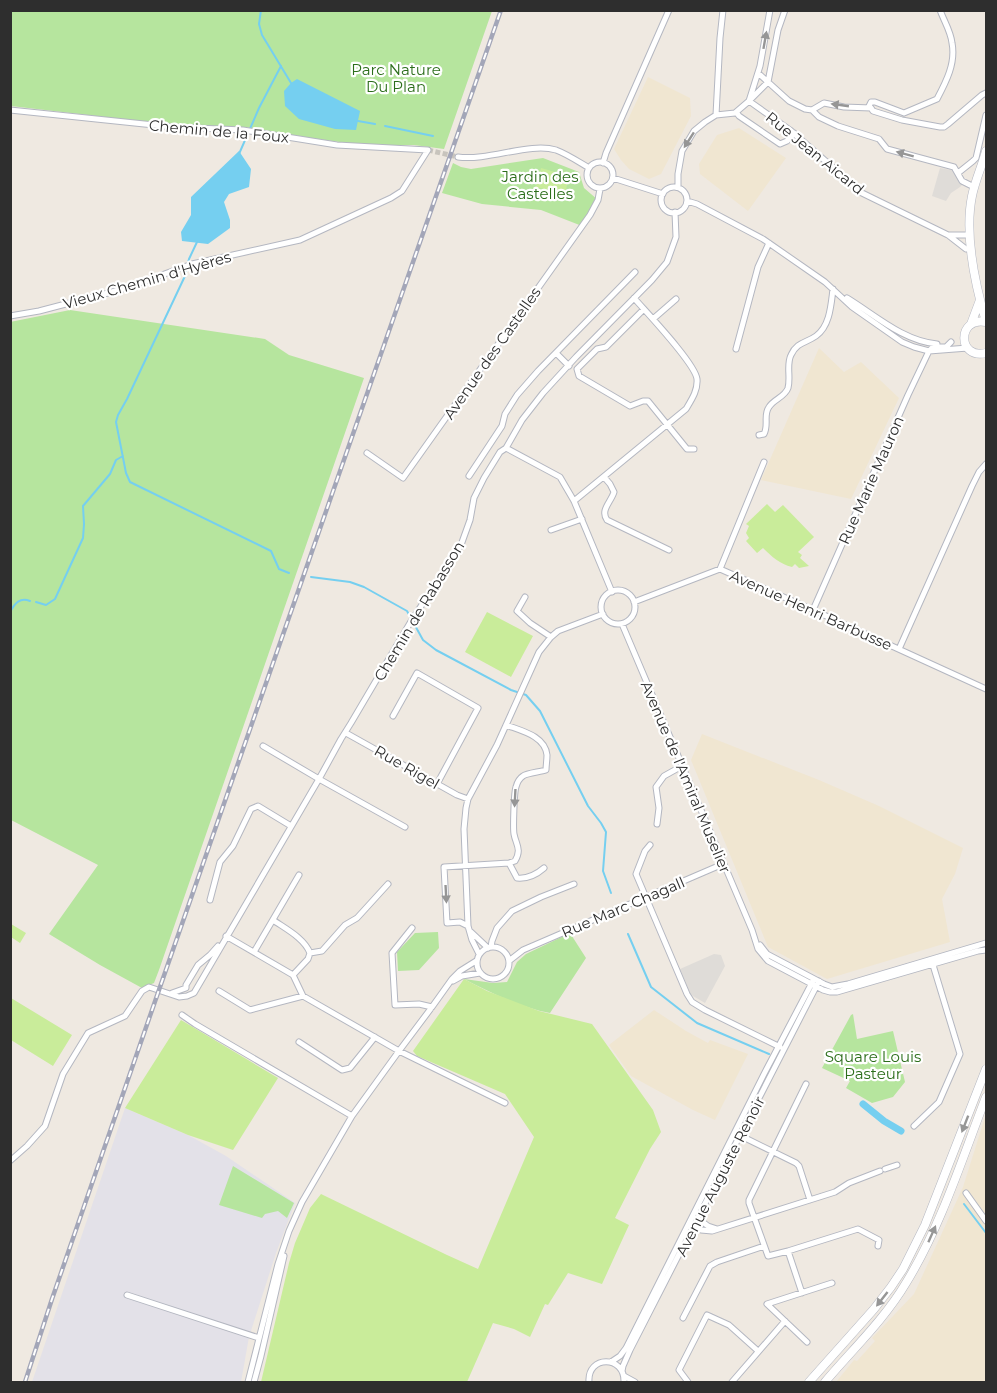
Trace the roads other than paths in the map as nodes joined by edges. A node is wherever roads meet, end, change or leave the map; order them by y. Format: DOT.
graph roads {
  1 [pos="669,10"];
  2 [pos="723,10"];
  3 [pos="770,10"];
  4 [pos="784,10"];
  5 [pos="940,10"];
  6 [pos="758,73"];
  7 [pos="768,81"];
  8 [pos="987,93"];
  9 [pos="748,101"];
  10 [pos="871,108"];
  11 [pos="10,110"];
  12 [pos="812,110"];
  13 [pos="736,112"];
  14 [pos="987,115"];
  15 [pos="716,116"];
  16 [pos="794,133"];
  17 [pos="428,150"];
  18 [pos="987,151"];
  19 [pos="460,157"];
  20 [pos="603,163"];
  21 [pos="589,168"];
  22 [pos="958,173"];
  23 [pos="613,178"];
  24 [pos="974,187"];
  25 [pos="678,188"];
  26 [pos="600,189"];
  27 [pos="663,194"];
  28 [pos="687,201"];
  29 [pos="675,213"];
  30 [pos="948,235"];
  31 [pos="970,235"];
  32 [pos="769,243"];
  33 [pos="971,249"];
  34 [pos="635,272"];
  35 [pos="836,291"];
  36 [pos="634,298"];
  37 [pos="676,299"];
  38 [pos="980,299"];
  39 [pos="644,309"];
  40 [pos="10,316"];
  41 [pos="652,319"];
  42 [pos="986,322"];
  43 [pos="972,324"];
  44 [pos="964,335"];
  45 [pos="951,342"];
  46 [pos="968,348"];
  47 [pos="736,349"];
  48 [pos="929,351"];
  49 [pos="556,353"];
  50 [pos="985,355"];
  51 [pos="569,366"];
  52 [pos="666,424"];
  53 [pos="759,435"];
  54 [pos="506,448"];
  55 [pos="694,449"];
  56 [pos="367,453"];
  57 [pos="764,462"];
  58 [pos="987,464"];
  59 [pos="469,476"];
  60 [pos="604,477"];
  61 [pos="574,501"];
  62 [pos="582,519"];
  63 [pos="551,530"];
  64 [pos="669,550"];
  65 [pos="720,569"];
  66 [pos="612,592"];
  67 [pos="525,597"];
  68 [pos="634,602"];
  69 [pos="813,610"];
  70 [pos="603,614"];
  71 [pos="622,624"];
  72 [pos="551,637"];
  73 [pos="899,649"];
  74 [pos="987,689"];
  75 [pos="393,716"];
  76 [pos="506,725"];
  77 [pos="346,733"];
  78 [pos="263,746"];
  79 [pos="682,766"];
  80 [pos="319,779"];
  81 [pos="437,784"];
  82 [pos="468,799"];
  83 [pos="657,824"];
  84 [pos="291,826"];
  85 [pos="405,827"];
  86 [pos="650,845"];
  87 [pos="509,863"];
  88 [pos="723,864"];
  89 [pos="466,865"];
  90 [pos="544,868"];
  91 [pos="299,875"];
  92 [pos="388,884"];
  93 [pos="574,884"];
  94 [pos="645,898"];
  95 [pos="210,900"];
  96 [pos="273,920"];
  97 [pos="412,928"];
  98 [pos="469,928"];
  99 [pos="226,936"];
  100 [pos="987,943"];
  101 [pos="489,948"];
  102 [pos="523,950"];
  103 [pos="987,950"];
  104 [pos="254,952"];
  105 [pos="310,953"];
  106 [pos="505,953"];
  107 [pos="479,954"];
  108 [pos="476,961"];
  109 [pos="509,961"];
  110 [pos="933,964"];
  111 [pos="480,973"];
  112 [pos="292,975"];
  113 [pos="815,983"];
  114 [pos="450,984"];
  115 [pos="186,988"];
  116 [pos="219,991"];
  117 [pos="171,993"];
  118 [pos="194,993"];
  119 [pos="303,996"];
  120 [pos="432,1007"];
  121 [pos="182,1016"];
  122 [pos="375,1037"];
  123 [pos="299,1042"];
  124 [pos="781,1048"];
  125 [pos="399,1051"];
  126 [pos="987,1069"];
  127 [pos="806,1084"];
  128 [pos="987,1097"];
  129 [pos="505,1102"];
  130 [pos="352,1116"];
  131 [pos="914,1126"];
  132 [pos="737,1135"];
  133 [pos="772,1151"];
  134 [pos="10,1161"];
  135 [pos="897,1165"];
  136 [pos="966,1193"];
  137 [pos="810,1200"];
  138 [pos="696,1217"];
  139 [pos="755,1218"];
  140 [pos="987,1221"];
  141 [pos="690,1227"];
  142 [pos="719,1229"];
  143 [pos="289,1231"];
  144 [pos="765,1246"];
  145 [pos="878,1246"];
  146 [pos="788,1251"];
  147 [pos="832,1283"];
  148 [pos="802,1293"];
  149 [pos="127,1295"];
  150 [pos="683,1318"];
  151 [pos="784,1322"];
  152 [pos="258,1338"];
  153 [pos="265,1340"];
  154 [pos="807,1342"];
  155 [pos="758,1351"];
  156 [pos="611,1362"];
  157 [pos="623,1376"];
  158 [pos="248,1383"];
  159 [pos="254,1383"];
  160 [pos="589,1383"];
  161 [pos="635,1383"];
  162 [pos="688,1383"];
  163 [pos="732,1383"];
  164 [pos="809,1383"];
  165 [pos="825,1383"];
  1 -- 20 [label="street"];
  2 -- 15 [label="street"];
  6 -- 3 [label="street, one-way"];
  4 -- 7 [label="street"];
  5 -- 10 [label="street"];
  6 -- 7 [label="street"];
  6 -- 9 [label="street"];
  7 -- 9 [label="street"];
  7 -- 12 [label="street"];
  8 -- 10 [label="street"];
  9 -- 13 [label="street"];
  9 -- 16 [label="street, Rue Jean Aicard"];
  10 -- 12 [label="street, one-way"];
  11 -- 17 [label="street, Chemin de la Foux"];
  22 -- 12 [label="street, one-way"];
  13 -- 15 [label="street"];
  13 -- 16 [label="street"];
  14 -- 22 [label="street"];
  15 -- 25 [label="street, one-way"];
  16 -- 30 [label="street, Rue Jean Aicard"];
  17 -- 40 [label="street, Vieux Chemin d'Hyères"];
  18 -- 24 [label="main road"];
  19 -- 21 [label="street"];
  20 -- 21 [label="street"];
  20 -- 23 [label="street"];
  21 -- 26 [label="street"];
  22 -- 24 [label="street"];
  23 -- 26 [label="street"];
  23 -- 27 [label="street"];
  24 -- 31 [label="main road"];
  25 -- 27 [label="street"];
  25 -- 28 [label="street"];
  26 -- 56 [label="street, Avenue des Castelles"];
  27 -- 29 [label="street"];
  28 -- 29 [label="street"];
  28 -- 32 [label="street"];
  29 -- 36 [label="street, Chemin de Rabasson"];
  30 -- 31 [label="street, Rue Jean Aicard"];
  30 -- 33 [label="street, Rue Jean Aicard"];
  31 -- 33 [label="main road"];
  32 -- 35 [label="street"];
  32 -- 47 [label="street"];
  33 -- 38 [label="main road"];
  34 -- 49 [label="street"];
  35 -- 45 [label="street"];
  35 -- 48 [label="street"];
  35 -- 53 [label="street"];
  36 -- 39 [label="street"];
  36 -- 51 [label="street, Chemin de Rabasson"];
  37 -- 41 [label="street"];
  38 -- 42 [label="main road"];
  38 -- 43 [label="main road"];
  39 -- 41 [label="street"];
  39 -- 52 [label="street"];
  41 -- 52 [label="street"];
  42 -- 43 [label="main road"];
  43 -- 44 [label="main road"];
  44 -- 45 [label="street"];
  44 -- 46 [label="main road"];
  45 -- 48 [label="street"];
  46 -- 48 [label="street"];
  46 -- 50 [label="main road"];
  48 -- 69 [label="street, Rue Marie Mauron"];
  49 -- 51 [label="street"];
  49 -- 59 [label="street"];
  51 -- 54 [label="street, Chemin de Rabasson"];
  52 -- 55 [label="street"];
  52 -- 60 [label="street"];
  54 -- 61 [label="street"];
  54 -- 77 [label="street, Chemin de Rabasson"];
  57 -- 65 [label="street"];
  58 -- 73 [label="street"];
  60 -- 61 [label="street"];
  60 -- 64 [label="street"];
  61 -- 62 [label="street"];
  62 -- 63 [label="street"];
  62 -- 66 [label="street"];
  65 -- 68 [label="street, Avenue Henri Barbusse"];
  65 -- 69 [label="street, Avenue Henri Barbusse"];
  66 -- 68 [label="street"];
  66 -- 70 [label="street"];
  67 -- 72 [label="street"];
  68 -- 71 [label="street"];
  69 -- 73 [label="street, Avenue Henri Barbusse"];
  70 -- 71 [label="street"];
  70 -- 72 [label="street"];
  71 -- 79 [label="street, Avenue de l'Amiral Muselier"];
  72 -- 76 [label="street"];
  73 -- 74 [label="street, Avenue Henri Barbusse"];
  75 -- 81 [label="street"];
  76 -- 82 [label="street"];
  76 -- 87 [label="street, one-way"];
  77 -- 80 [label="street, Chemin de Rabasson"];
  77 -- 81 [label="street, Rue Rigel"];
  78 -- 80 [label="street"];
  79 -- 83 [label="street"];
  79 -- 88 [label="street, Avenue de l'Amiral Muselier"];
  80 -- 84 [label="street, Chemin de Rabasson"];
  80 -- 85 [label="street"];
  81 -- 82 [label="street, Rue Rigel"];
  82 -- 89 [label="street"];
  84 -- 95 [label="street"];
  84 -- 99 [label="street, Chemin de Rabasson"];
  86 -- 94 [label="street"];
  87 -- 89 [label="street"];
  87 -- 90 [label="street"];
  88 -- 94 [label="street, Rue Marc Chagall"];
  88 -- 113 [label="street, Avenue de l'Amiral Muselier"];
  89 -- 98 [label="street"];
  89 -- 98 [label="street, one-way"];
  91 -- 96 [label="street"];
  92 -- 105 [label="street"];
  93 -- 101 [label="street"];
  94 -- 102 [label="street, Rue Marc Chagall"];
  94 -- 124 [label="street"];
  96 -- 104 [label="street"];
  96 -- 105 [label="street"];
  97 -- 120 [label="street"];
  98 -- 101 [label="street"];
  98 -- 107 [label="street"];
  99 -- 104 [label="street"];
  99 -- 115 [label="street, Chemin de Rabasson"];
  99 -- 118 [label="street, Chemin de Rabasson"];
  100 -- 113 [label="street"];
  101 -- 106 [label="street"];
  101 -- 107 [label="street"];
  102 -- 106 [label="street, Rue Marc Chagall"];
  102 -- 109 [label="street, Rue Marc Chagall"];
  103 -- 110 [label="street"];
  104 -- 112 [label="street"];
  105 -- 112 [label="street"];
  106 -- 109 [label="street"];
  107 -- 108 [label="street"];
  108 -- 111 [label="street"];
  108 -- 114 [label="street"];
  109 -- 111 [label="street"];
  110 -- 113 [label="street"];
  110 -- 131 [label="street"];
  111 -- 114 [label="street"];
  112 -- 119 [label="street"];
  113 -- 124 [label="street, Avenue Auguste Renoir"];
  114 -- 120 [label="street"];
  115 -- 117 [label="street"];
  115 -- 118 [label="street"];
  116 -- 119 [label="street"];
  117 -- 118 [label="street"];
  117 -- 134 [label="street"];
  119 -- 122 [label="street"];
  120 -- 125 [label="street"];
  121 -- 130 [label="street"];
  122 -- 123 [label="street"];
  122 -- 125 [label="street"];
  124 -- 132 [label="street, Avenue Auguste Renoir"];
  125 -- 129 [label="street"];
  125 -- 130 [label="street"];
  126 -- 164 [label="main road, one-way"];
  127 -- 133 [label="street"];
  165 -- 128 [label="main road, one-way"];
  130 -- 143 [label="street"];
  132 -- 133 [label="street"];
  132 -- 138 [label="street, Avenue Auguste Renoir"];
  133 -- 137 [label="street"];
  133 -- 139 [label="street"];
  135 -- 137 [label="street"];
  136 -- 140 [label="street"];
  137 -- 139 [label="street"];
  138 -- 141 [label="street, Avenue Auguste Renoir"];
  138 -- 142 [label="street"];
  139 -- 142 [label="street"];
  139 -- 144 [label="street"];
  141 -- 142 [label="street"];
  141 -- 156 [label="street, Avenue Auguste Renoir"];
  141 -- 157 [label="street, Avenue Auguste Renoir"];
  143 -- 152 [label="street"];
  143 -- 153 [label="street"];
  144 -- 146 [label="street"];
  144 -- 150 [label="street"];
  145 -- 146 [label="street"];
  146 -- 148 [label="street"];
  147 -- 148 [label="street"];
  148 -- 151 [label="street"];
  149 -- 152 [label="street"];
  151 -- 154 [label="street"];
  151 -- 155 [label="street"];
  152 -- 153 [label="street"];
  152 -- 158 [label="street"];
  153 -- 159 [label="street"];
  155 -- 162 [label="street"];
  155 -- 163 [label="street"];
  156 -- 157 [label="street"];
  156 -- 160 [label="street, Avenue Auguste Renoir"];
  157 -- 161 [label="street"];
}
